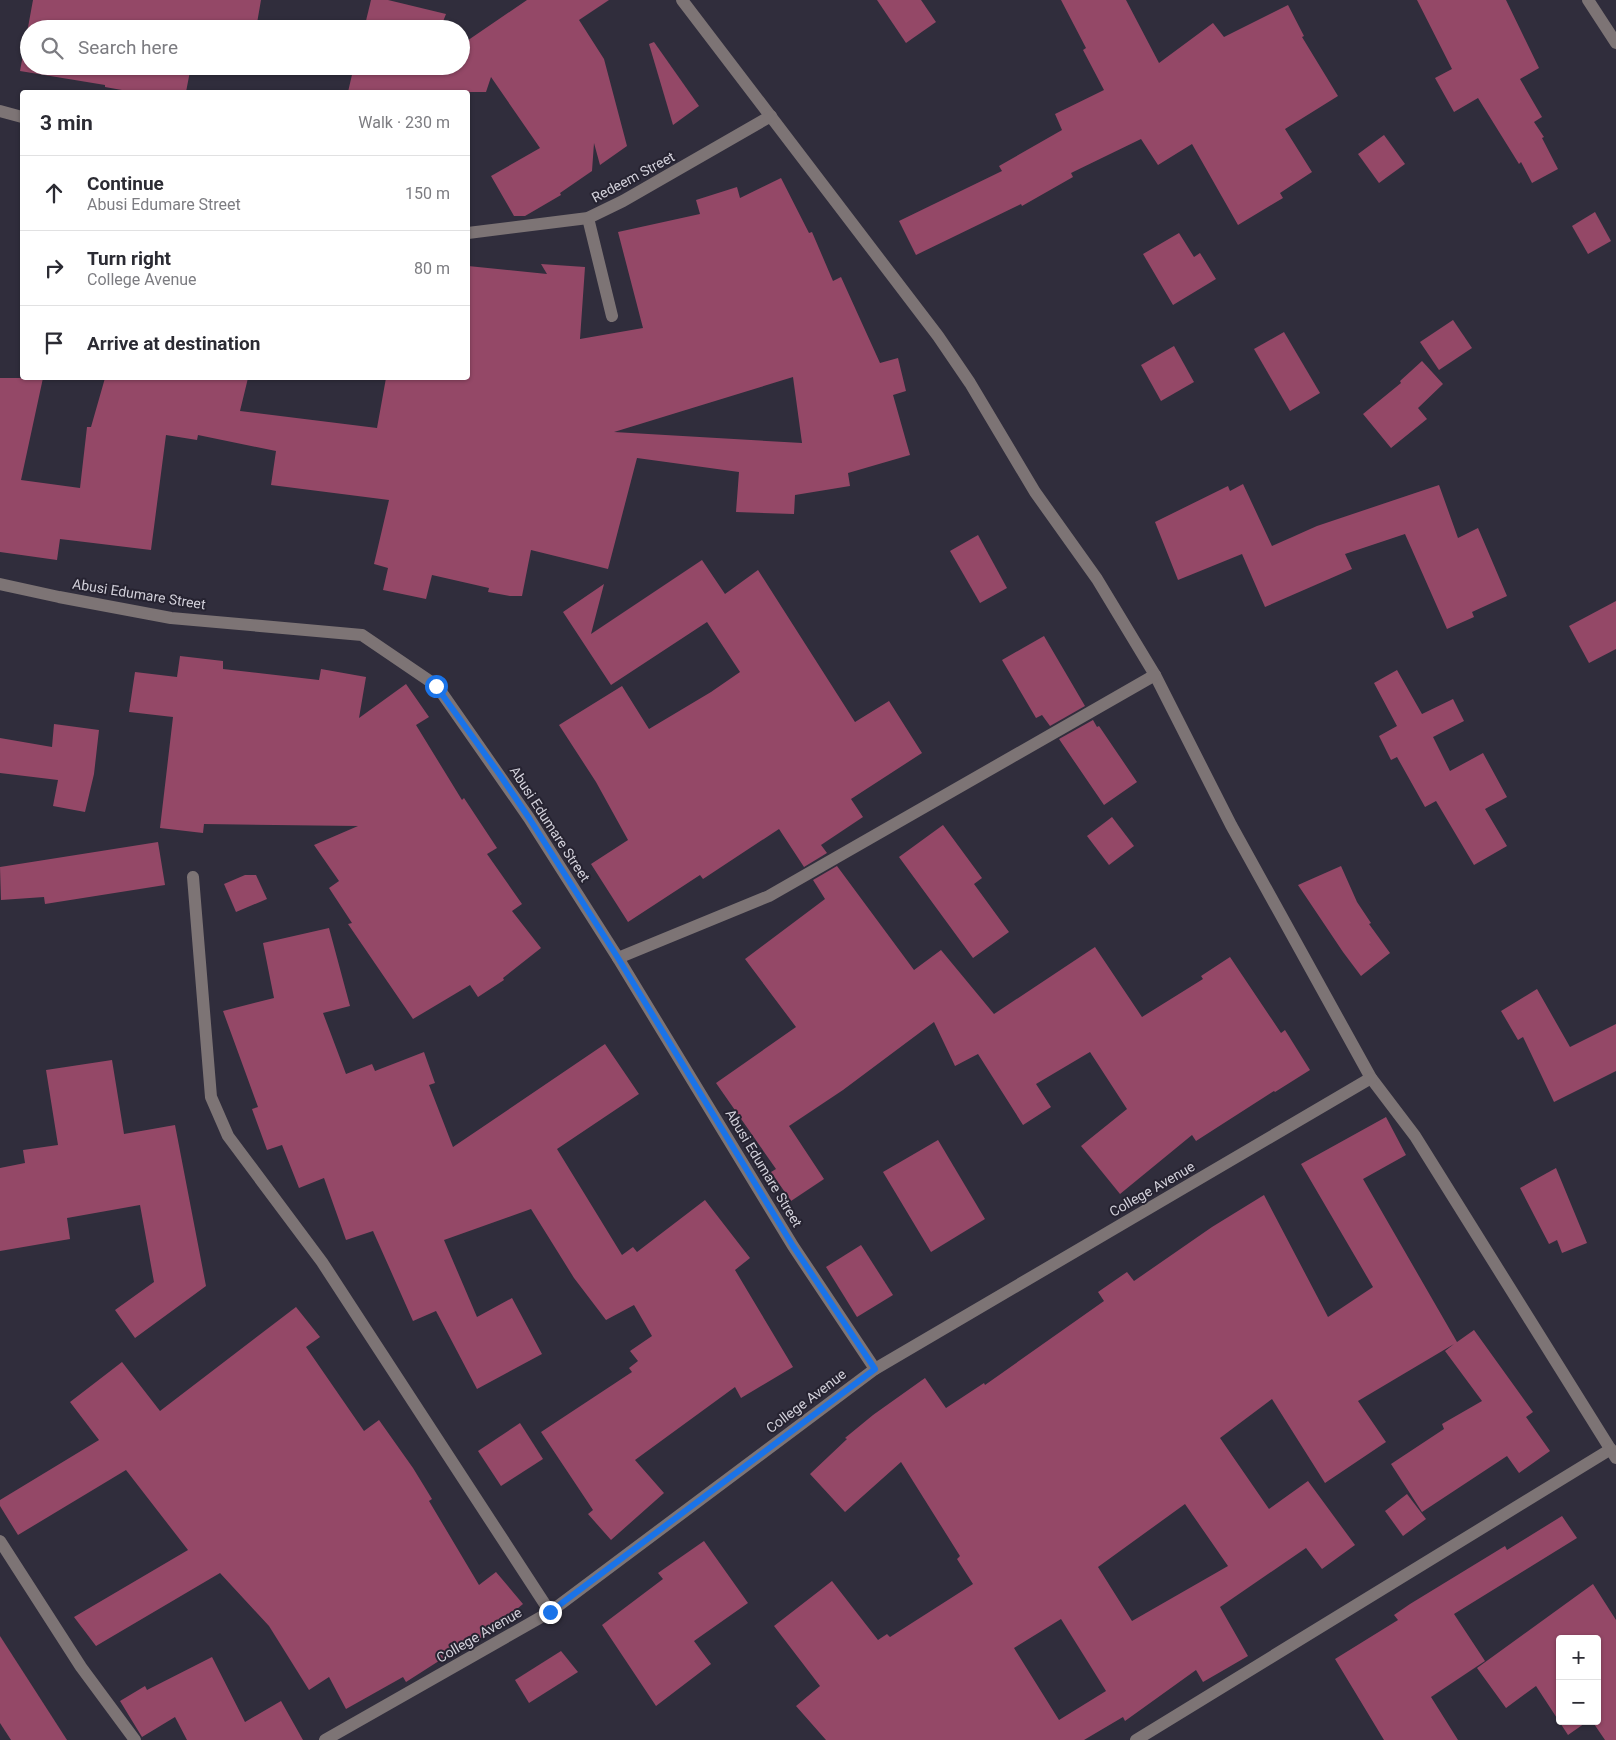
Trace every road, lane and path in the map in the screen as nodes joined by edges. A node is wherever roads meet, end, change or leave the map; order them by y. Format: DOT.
graph roads {
  1 [pos="682,0"];
  2 [pos="1588,0"];
  3 [pos="1616,43"];
  4 [pos="0,112"];
  5 [pos="771,116"];
  6 [pos="20,117"];
  7 [pos="588,218"];
  8 [pos="470,233"];
  9 [pos="612,316"];
  10 [pos="0,584"];
  11 [pos="1155,675"];
  12 [pos="193,877"];
  13 [pos="618,958"];
  14 [pos="1371,1078"];
  15 [pos="875,1369"];
  16 [pos="1613,1454"];
  17 [pos="0,1541"];
  18 [pos="550,1612"];
  19 [pos="135,1740"];
  20 [pos="325,1740"];
  21 [pos="1136,1740"];
  1 -- 5 [label="street"];
  2 -- 3 [label="street"];
  4 -- 6 [label="street"];
  5 -- 7 [label="street, Redeem Street"];
  5 -- 11 [label="street"];
  7 -- 8 [label="street, Redeem Street"];
  7 -- 9 [label="street"];
  10 -- 13 [label="street, Abusi Edumare Street"];
  11 -- 13 [label="street"];
  11 -- 14 [label="street"];
  12 -- 18 [label="street"];
  13 -- 15 [label="street, Abusi Edumare Street"];
  14 -- 15 [label="street, College Avenue"];
  14 -- 16 [label="street"];
  15 -- 18 [label="street, College Avenue"];
  16 -- 21 [label="street"];
  17 -- 19 [label="street"];
  18 -- 20 [label="street, College Avenue"];
}
